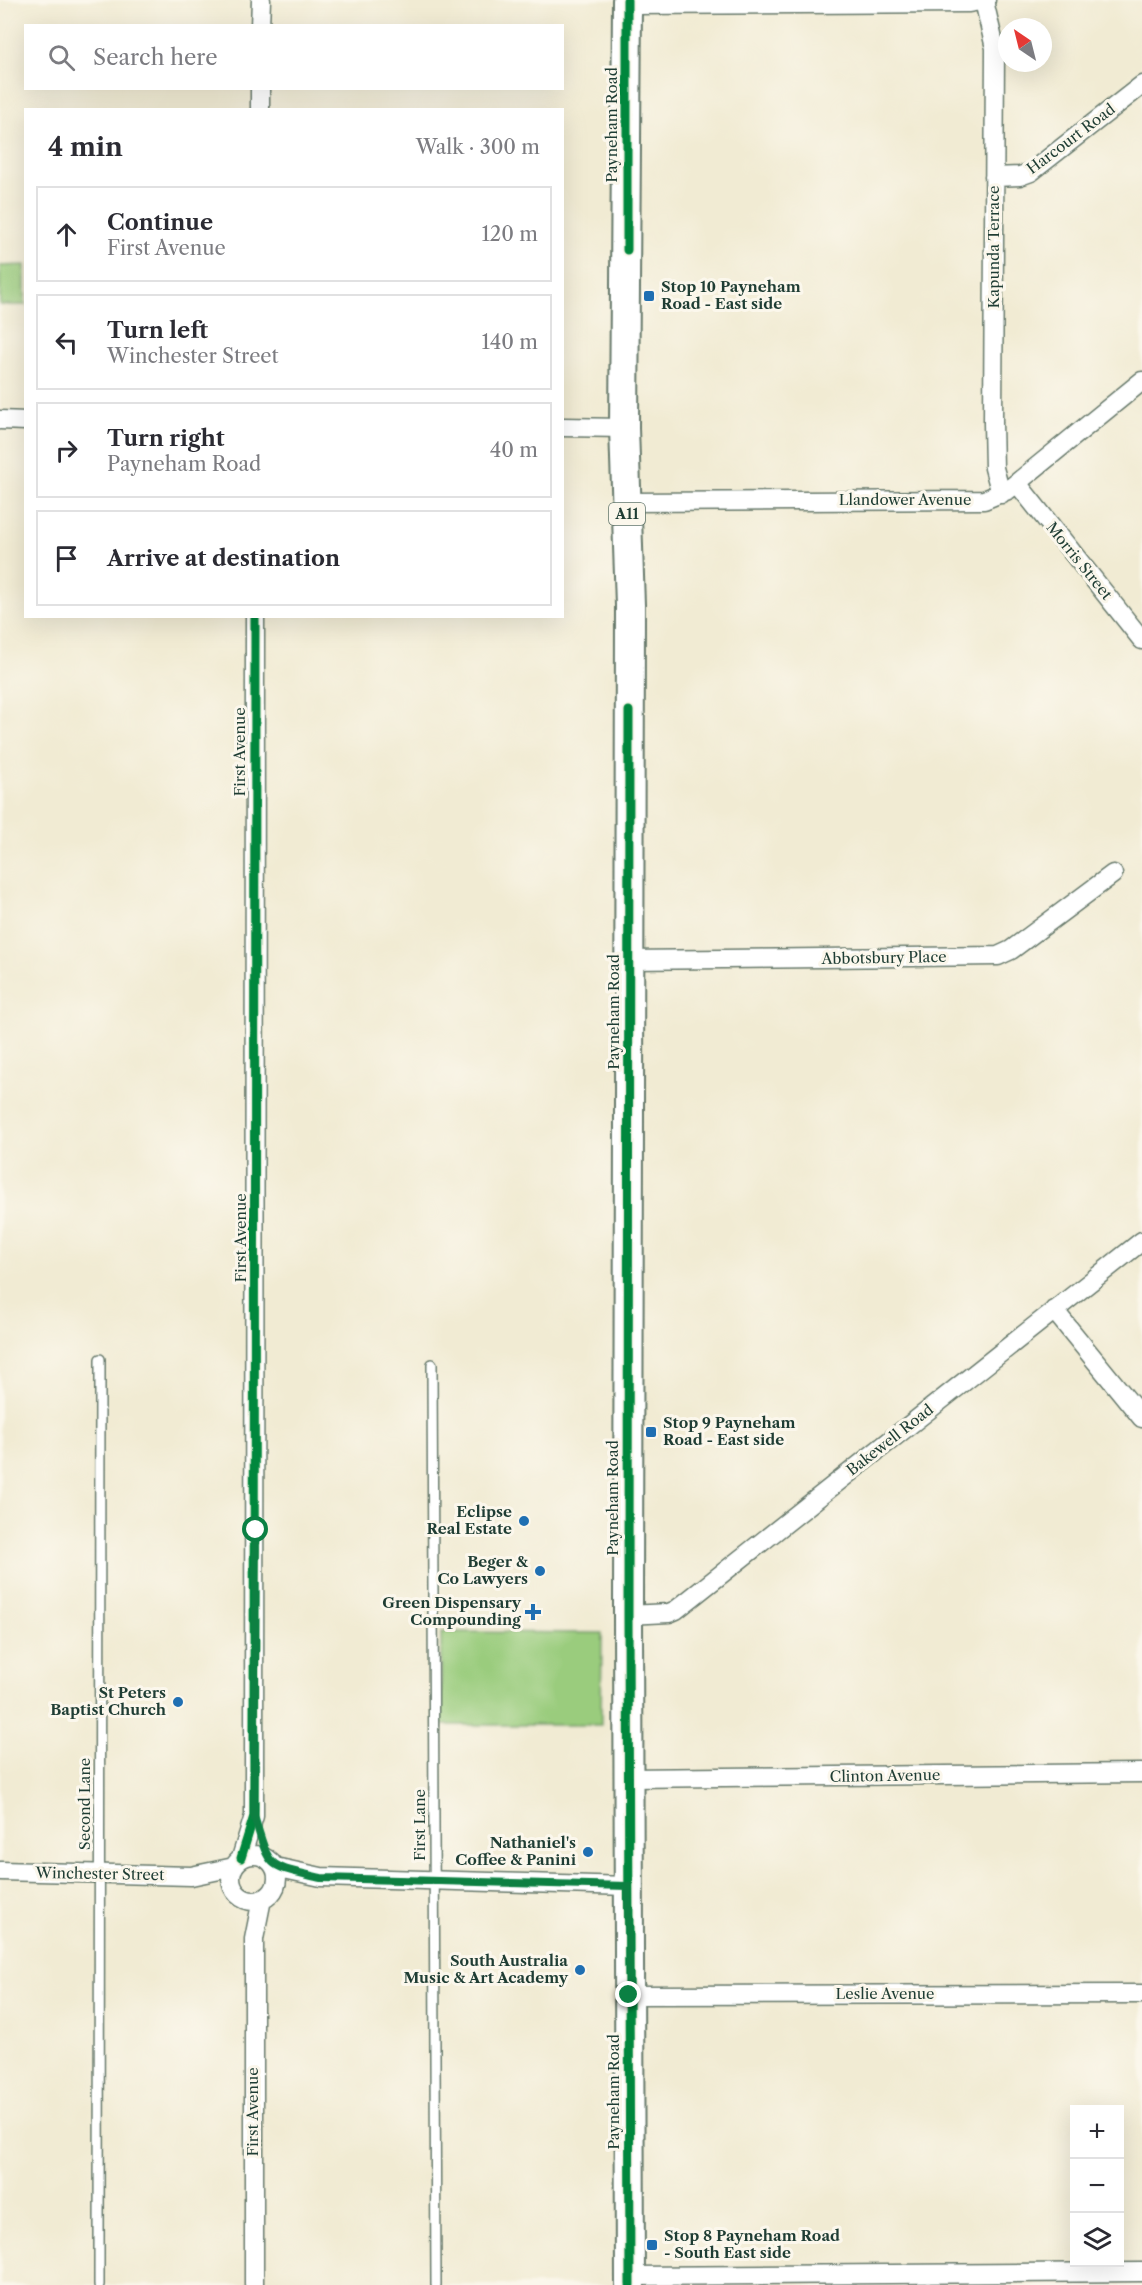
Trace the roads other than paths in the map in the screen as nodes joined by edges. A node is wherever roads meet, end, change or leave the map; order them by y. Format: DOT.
graph roads {
  1 [pos="261,0"];
  2 [pos="985,0"];
  3 [pos="627,3"];
  4 [pos="260,24"];
  5 [pos="1142,85"];
  6 [pos="260,90"];
  7 [pos="260,108"];
  8 [pos="994,177"];
  9 [pos="1142,381"];
  10 [pos="0,420"];
  11 [pos="24,421"];
  12 [pos="564,427"];
  13 [pos="624,428"];
  14 [pos="1017,483"];
  15 [pos="1001,494"];
  16 [pos="627,502"];
  17 [pos="255,618"];
  18 [pos="1142,640"];
  19 [pos="1113,874"];
  20 [pos="629,960"];
  21 [pos="1142,1240"];
  22 [pos="1054,1310"];
  23 [pos="100,1359"];
  24 [pos="432,1364"];
  25 [pos="1142,1418"];
  26 [pos="628,1615"];
  27 [pos="1142,1773"];
  28 [pos="628,1778"];
  29 [pos="254,1816"];
  30 [pos="237,1863"];
  31 [pos="271,1863"];
  32 [pos="3,1873"];
  33 [pos="100,1874"];
  34 [pos="191,1876"];
  35 [pos="321,1878"];
  36 [pos="435,1881"];
  37 [pos="628,1886"];
  38 [pos="238,1893"];
  39 [pos="268,1894"];
  40 [pos="254,1939"];
  41 [pos="1142,1994"];
  42 [pos="629,1995"];
  43 [pos="1142,2272"];
  44 [pos="630,2281"];
  45 [pos="99,2285"];
  46 [pos="254,2285"];
  47 [pos="436,2285"];
  1 -- 4 [label="street"];
  2 -- 3 [label="street"];
  2 -- 8 [label="street, Kapunda Terrace"];
  3 -- 13 [label="main road, Payneham Road / A11"];
  5 -- 8 [label="street, Harcourt Road"];
  6 -- 7 [label="street"];
  8 -- 15 [label="street, Kapunda Terrace"];
  9 -- 14 [label="street, Llandower Avenue"];
  10 -- 11 [label="street"];
  12 -- 13 [label="street"];
  13 -- 16 [label="main road, Payneham Road / A11"];
  14 -- 15 [label="street, Llandower Avenue"];
  14 -- 18 [label="street, Morris Street"];
  15 -- 16 [label="street, Llandower Avenue"];
  16 -- 20 [label="main road, Payneham Road / A11"];
  17 -- 29 [label="street, First Avenue"];
  19 -- 20 [label="street, Abbotsbury Place"];
  20 -- 26 [label="main road, Payneham Road / A11"];
  21 -- 22 [label="street, Bakewell Road"];
  22 -- 25 [label="street"];
  22 -- 26 [label="street, Bakewell Road"];
  23 -- 33 [label="lane, Second Lane"];
  24 -- 36 [label="lane, First Lane"];
  26 -- 28 [label="main road, Payneham Road / A11"];
  27 -- 28 [label="street, Clinton Avenue"];
  28 -- 37 [label="main road, Payneham Road / A11"];
  29 -- 30 [label="street, First Avenue"];
  29 -- 31 [label="street, First Avenue"];
  30 -- 31 [label="street"];
  30 -- 34 [label="street, Winchester Street"];
  30 -- 38 [label="street"];
  31 -- 35 [label="street"];
  31 -- 39 [label="street"];
  32 -- 33 [label="street, Winchester Street"];
  33 -- 34 [label="street, Winchester Street"];
  33 -- 45 [label="lane, Second Lane"];
  34 -- 38 [label="street, Winchester Street"];
  35 -- 36 [label="street"];
  35 -- 39 [label="street"];
  36 -- 37 [label="street"];
  36 -- 47 [label="lane, First Lane"];
  37 -- 42 [label="main road, Payneham Road / A11"];
  38 -- 39 [label="street"];
  38 -- 40 [label="street, First Avenue"];
  39 -- 40 [label="street, First Avenue"];
  40 -- 46 [label="street, First Avenue"];
  41 -- 42 [label="street, Leslie Avenue"];
  42 -- 44 [label="main road, Payneham Road / A11"];
  43 -- 44 [label="street"];
}
